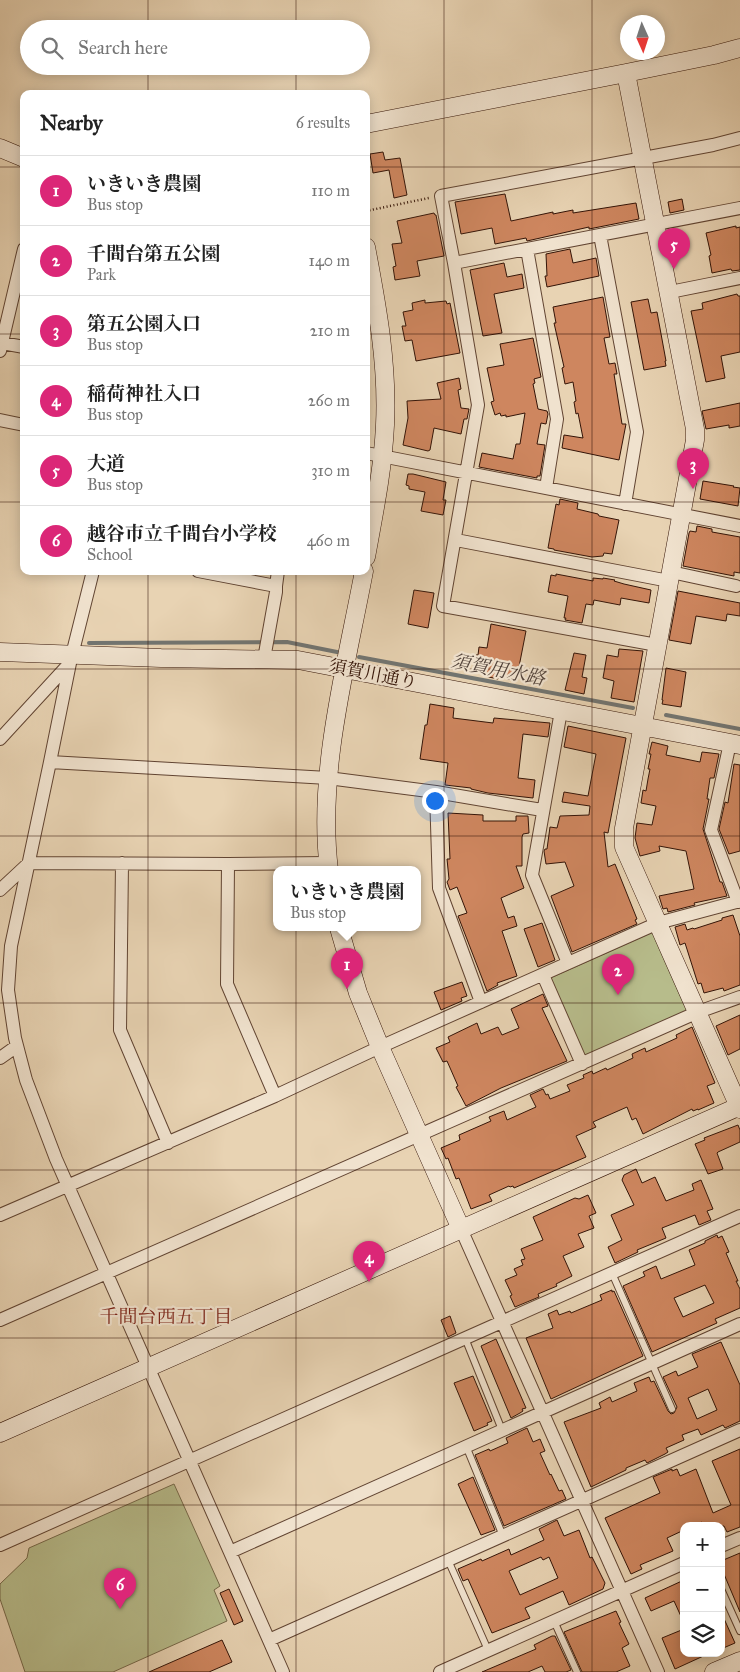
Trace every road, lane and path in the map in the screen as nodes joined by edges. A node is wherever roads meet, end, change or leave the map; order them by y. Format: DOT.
graph roads {
  1 [pos="740,48"];
  2 [pos="626,72"];
  3 [pos="370,123"];
  4 [pos="740,138"];
  5 [pos="0,148"];
  6 [pos="20,156"];
  7 [pos="642,158"];
  8 [pos="441,196"];
  9 [pos="740,208"];
  10 [pos="370,210"];
  11 [pos="655,225"];
  12 [pos="600,235"];
  13 [pos="527,249"];
  14 [pos="454,263"];
  15 [pos="20,266"];
  16 [pos="370,271"];
  17 [pos="740,278"];
  18 [pos="670,292"];
  19 [pos="1,347"];
  20 [pos="20,347"];
  21 [pos="0,420"];
  22 [pos="20,424"];
  23 [pos="375,455"];
  24 [pos="467,473"];
  25 [pos="546,488"];
  26 [pos="625,504"];
  27 [pos="370,512"];
  28 [pos="681,514"];
  29 [pos="740,526"];
  30 [pos="456,540"];
  31 [pos="92,575"];
  32 [pos="219,575"];
  33 [pos="277,575"];
  34 [pos="363,575"];
  35 [pos="670,576"];
  36 [pos="276,586"];
  37 [pos="736,586"];
  38 [pos="658,645"];
  39 [pos="0,652"];
  40 [pos="71,659"];
  41 [pos="264,659"];
  42 [pos="346,668"];
  43 [pos="561,711"];
  44 [pos="643,726"];
  45 [pos="0,740"];
  46 [pos="735,744"];
  47 [pos="50,762"];
  48 [pos="328,778"];
  49 [pos="436,792"];
  50 [pos="542,810"];
  51 [pos="29,863"];
  52 [pos="122,863"];
  53 [pos="228,864"];
  54 [pos="295,866"];
  55 [pos="329,866"];
  56 [pos="0,890"];
  57 [pos="739,902"];
  58 [pos="658,923"];
  59 [pos="340,931"];
  60 [pos="568,963"];
  61 [pos="543,975"];
  62 [pos="740,996"];
  63 [pos="481,1002"];
  64 [pos="698,1012"];
  65 [pos="17,1046"];
  66 [pos="380,1047"];
  67 [pos="0,1058"];
  68 [pos="582,1064"];
  69 [pos="275,1096"];
  70 [pos="740,1107"];
  71 [pos="420,1136"];
  72 [pos="168,1143"];
  73 [pos="68,1186"];
  74 [pos="0,1215"];
  75 [pos="740,1216"];
  76 [pos="461,1229"];
  77 [pos="612,1273"];
  78 [pos="106,1274"];
  79 [pos="0,1320"];
  80 [pos="502,1322"];
  81 [pos="740,1324"];
  82 [pos="465,1338"];
  83 [pos="651,1363"];
  84 [pos="149,1369"];
  85 [pos="672,1409"];
  86 [pos="542,1412"];
  87 [pos="502,1430"];
  88 [pos="740,1430"];
  89 [pos="0,1433"];
  90 [pos="466,1446"];
  91 [pos="190,1460"];
  92 [pos="582,1501"];
  93 [pos="504,1536"];
  94 [pos="740,1538"];
  95 [pos="725,1544"];
  96 [pos="0,1545"];
  97 [pos="230,1552"];
  98 [pos="448,1560"];
  99 [pos="680,1565"];
  100 [pos="621,1591"];
  101 [pos="725,1598"];
  102 [pos="554,1620"];
  103 [pos="740,1631"];
  104 [pos="269,1640"];
  105 [pos="488,1650"];
  106 [pos="740,1661"];
  107 [pos="447,1671"];
  108 [pos="719,1671"];
  109 [pos="283,1672"];
  110 [pos="577,1672"];
  111 [pos="658,1672"];
  1 -- 2 [label="street"];
  2 -- 3 [label="street"];
  2 -- 7 [label="street"];
  4 -- 7 [label="street"];
  5 -- 6 [label="street"];
  7 -- 8 [label="street"];
  7 -- 11 [label="street"];
  8 -- 10 [label="path"];
  8 -- 14 [label="street"];
  9 -- 11 [label="street"];
  11 -- 12 [label="street"];
  11 -- 18 [label="street"];
  12 -- 13 [label="street"];
  12 -- 26 [label="street"];
  13 -- 14 [label="street"];
  13 -- 25 [label="street"];
  14 -- 24 [label="street"];
  15 -- 19 [label="street"];
  16 -- 23 [label="street"];
  17 -- 18 [label="street"];
  18 -- 28 [label="street"];
  19 -- 20 [label="street"];
  21 -- 22 [label="street"];
  23 -- 24 [label="street"];
  23 -- 27 [label="street"];
  24 -- 25 [label="street"];
  24 -- 30 [label="street"];
  25 -- 26 [label="street"];
  26 -- 28 [label="street"];
  28 -- 29 [label="street"];
  28 -- 35 [label="street"];
  30 -- 35 [label="street"];
  30 -- 38 [label="street"];
  31 -- 40 [label="street"];
  32 -- 36 [label="street"];
  33 -- 36 [label="street"];
  34 -- 42 [label="street"];
  35 -- 37 [label="street"];
  35 -- 38 [label="street"];
  36 -- 41 [label="street"];
  38 -- 44 [label="street"];
  39 -- 40 [label="street, 須賀川通り"];
  40 -- 41 [label="street, 須賀川通り"];
  40 -- 45 [label="street"];
  40 -- 47 [label="street"];
  41 -- 42 [label="street, 須賀川通り"];
  42 -- 43 [label="street, 須賀川通り"];
  42 -- 48 [label="street"];
  43 -- 44 [label="street, 須賀川通り"];
  43 -- 50 [label="street"];
  44 -- 46 [label="street, 須賀川通り"];
  44 -- 58 [label="street"];
  46 -- 57 [label="street"];
  47 -- 48 [label="street"];
  47 -- 51 [label="street"];
  48 -- 49 [label="street"];
  48 -- 55 [label="street"];
  49 -- 50 [label="street"];
  49 -- 63 [label="street"];
  50 -- 60 [label="street"];
  51 -- 52 [label="street"];
  51 -- 56 [label="street"];
  51 -- 65 [label="street"];
  52 -- 53 [label="street"];
  52 -- 72 [label="street"];
  53 -- 54 [label="street"];
  53 -- 69 [label="street"];
  57 -- 58 [label="street"];
  58 -- 60 [label="street"];
  58 -- 64 [label="street"];
  59 -- 66 [label="street"];
  60 -- 61 [label="street"];
  61 -- 63 [label="street"];
  61 -- 68 [label="street"];
  62 -- 64 [label="street"];
  63 -- 66 [label="street"];
  64 -- 68 [label="street"];
  64 -- 70 [label="street"];
  65 -- 67 [label="street"];
  65 -- 73 [label="street"];
  66 -- 69 [label="street"];
  66 -- 71 [label="street"];
  68 -- 71 [label="street"];
  69 -- 72 [label="street"];
  70 -- 76 [label="street"];
  71 -- 76 [label="street"];
  71 -- 78 [label="street"];
  72 -- 73 [label="street"];
  73 -- 74 [label="street"];
  73 -- 78 [label="street"];
  75 -- 77 [label="street"];
  76 -- 80 [label="street"];
  76 -- 84 [label="street"];
  77 -- 80 [label="street"];
  77 -- 83 [label="lane"];
  78 -- 79 [label="street"];
  78 -- 84 [label="street"];
  80 -- 82 [label="street"];
  80 -- 86 [label="street"];
  81 -- 83 [label="street"];
  82 -- 87 [label="lane"];
  82 -- 91 [label="street"];
  83 -- 85 [label="lane"];
  83 -- 86 [label="street"];
  84 -- 89 [label="street"];
  84 -- 91 [label="street"];
  86 -- 87 [label="street"];
  86 -- 92 [label="street"];
  87 -- 90 [label="street"];
  88 -- 92 [label="street"];
  90 -- 93 [label="lane"];
  90 -- 97 [label="street"];
  91 -- 96 [label="street"];
  91 -- 97 [label="street"];
  92 -- 93 [label="street"];
  92 -- 100 [label="street"];
  93 -- 98 [label="street"];
  94 -- 95 [label="street"];
  97 -- 104 [label="street"];
  98 -- 104 [label="street"];
  98 -- 105 [label="lane"];
  99 -- 100 [label="street"];
  100 -- 102 [label="street"];
  100 -- 111 [label="street"];
  101 -- 103 [label="lane"];
  102 -- 105 [label="street"];
  102 -- 110 [label="lane"];
  104 -- 109 [label="street"];
  105 -- 107 [label="street"];
  106 -- 108 [label="street"];
}
